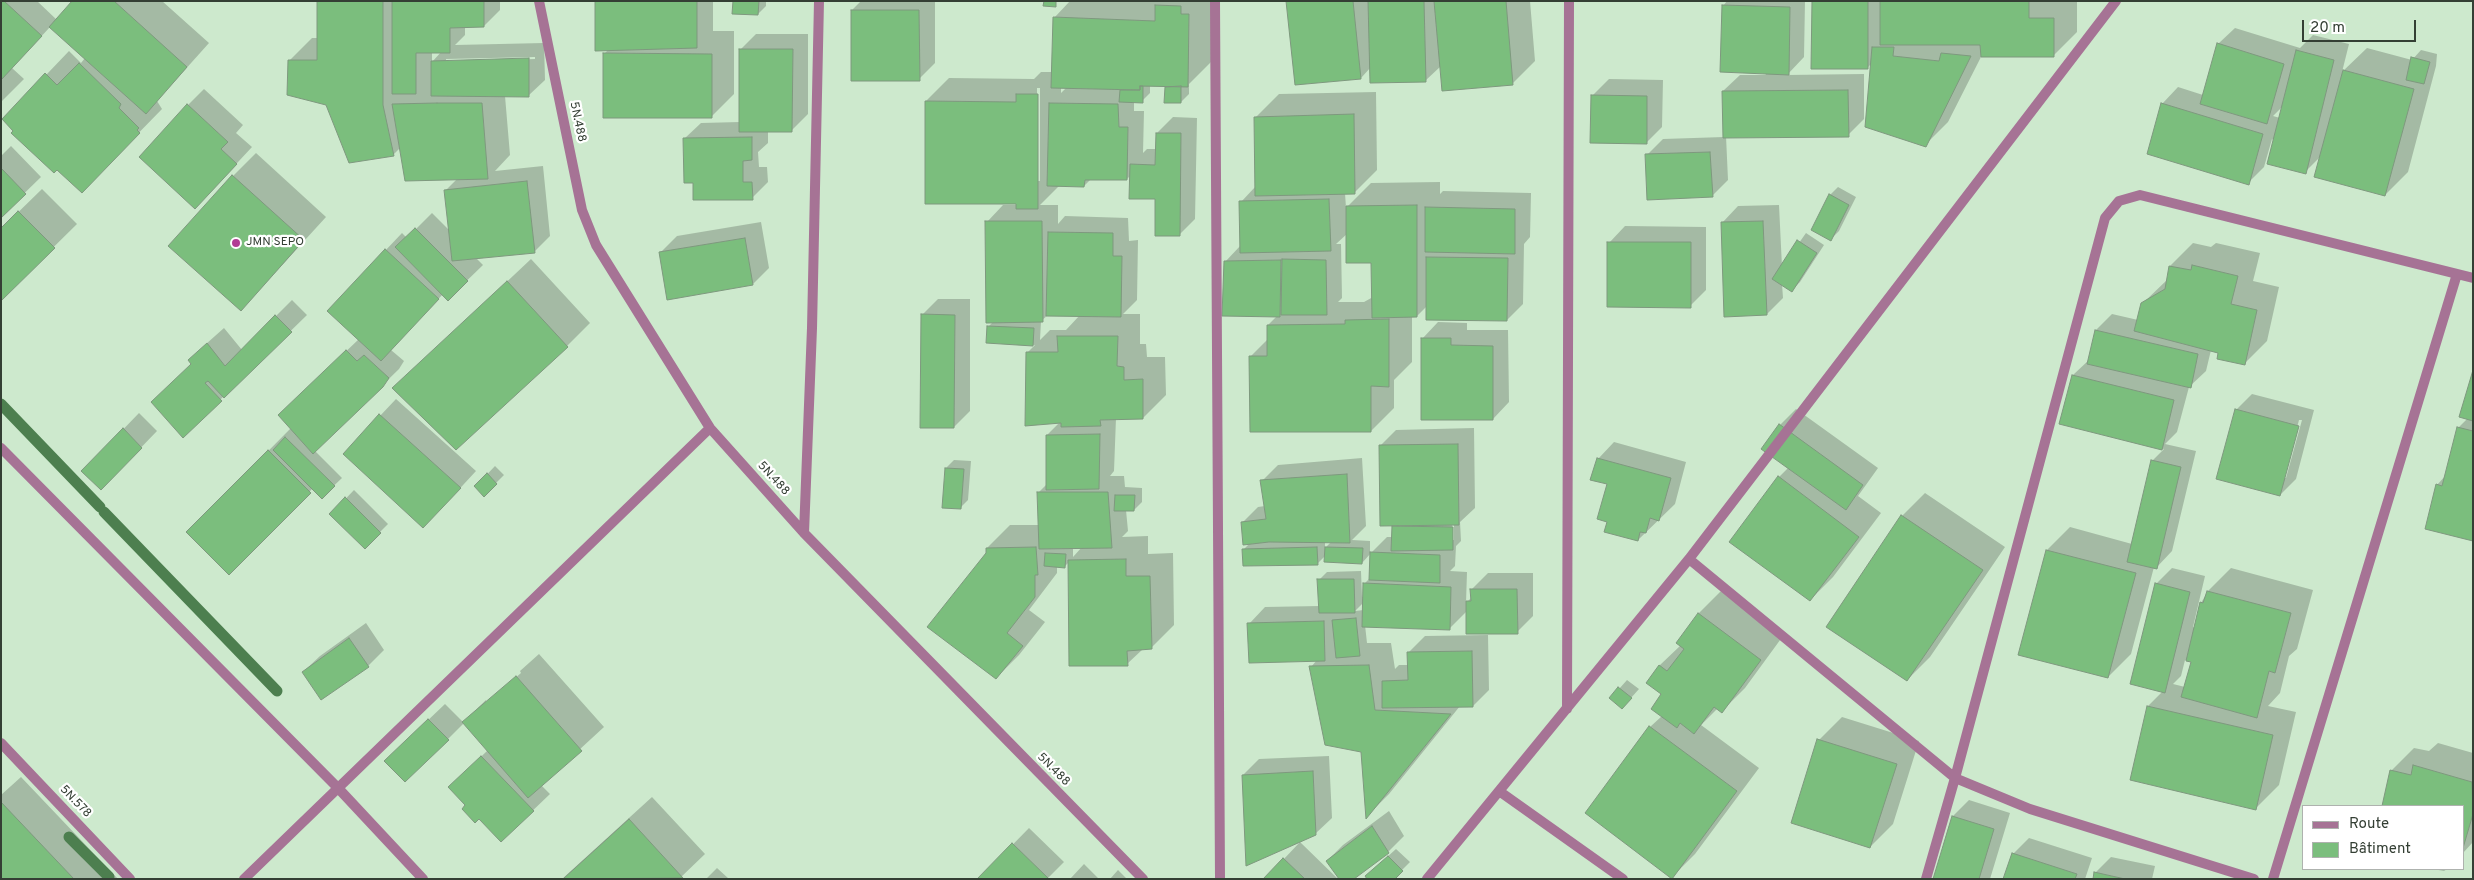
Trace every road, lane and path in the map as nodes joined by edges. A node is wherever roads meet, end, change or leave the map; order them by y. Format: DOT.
graph roads {
  1 [pos="539,1"];
  2 [pos="820,1"];
  3 [pos="1215,1"];
  4 [pos="1570,1"];
  5 [pos="2116,1"];
  6 [pos="2457,274"];
  7 [pos="2473,278"];
  8 [pos="710,428"];
  9 [pos="1,448"];
  10 [pos="804,533"];
  11 [pos="1690,559"];
  12 [pos="1567,709"];
  13 [pos="1,744"];
  14 [pos="1955,778"];
  15 [pos="338,788"];
  16 [pos="1499,791"];
  17 [pos="130,879"];
  18 [pos="244,879"];
  19 [pos="423,879"];
  20 [pos="1143,879"];
  21 [pos="1220,879"];
  22 [pos="1427,879"];
  23 [pos="1622,879"];
  24 [pos="1926,879"];
  25 [pos="2254,879"];
  26 [pos="2272,879"];
  1 -- 8 [label="street, 5N.488"];
  2 -- 10 [label="street"];
  3 -- 21 [label="street"];
  4 -- 12 [label="street"];
  5 -- 11 [label="street"];
  6 -- 7 [label="street"];
  6 -- 14 [label="street"];
  6 -- 26 [label="street"];
  8 -- 10 [label="street, 5N.488"];
  8 -- 15 [label="street"];
  9 -- 15 [label="street"];
  10 -- 20 [label="street, 5N.488"];
  11 -- 12 [label="street"];
  11 -- 14 [label="street"];
  12 -- 16 [label="street"];
  13 -- 17 [label="street, 5N.578"];
  14 -- 24 [label="street"];
  14 -- 25 [label="street"];
  15 -- 18 [label="street"];
  15 -- 19 [label="street"];
  16 -- 22 [label="street"];
  16 -- 23 [label="street"];
}
